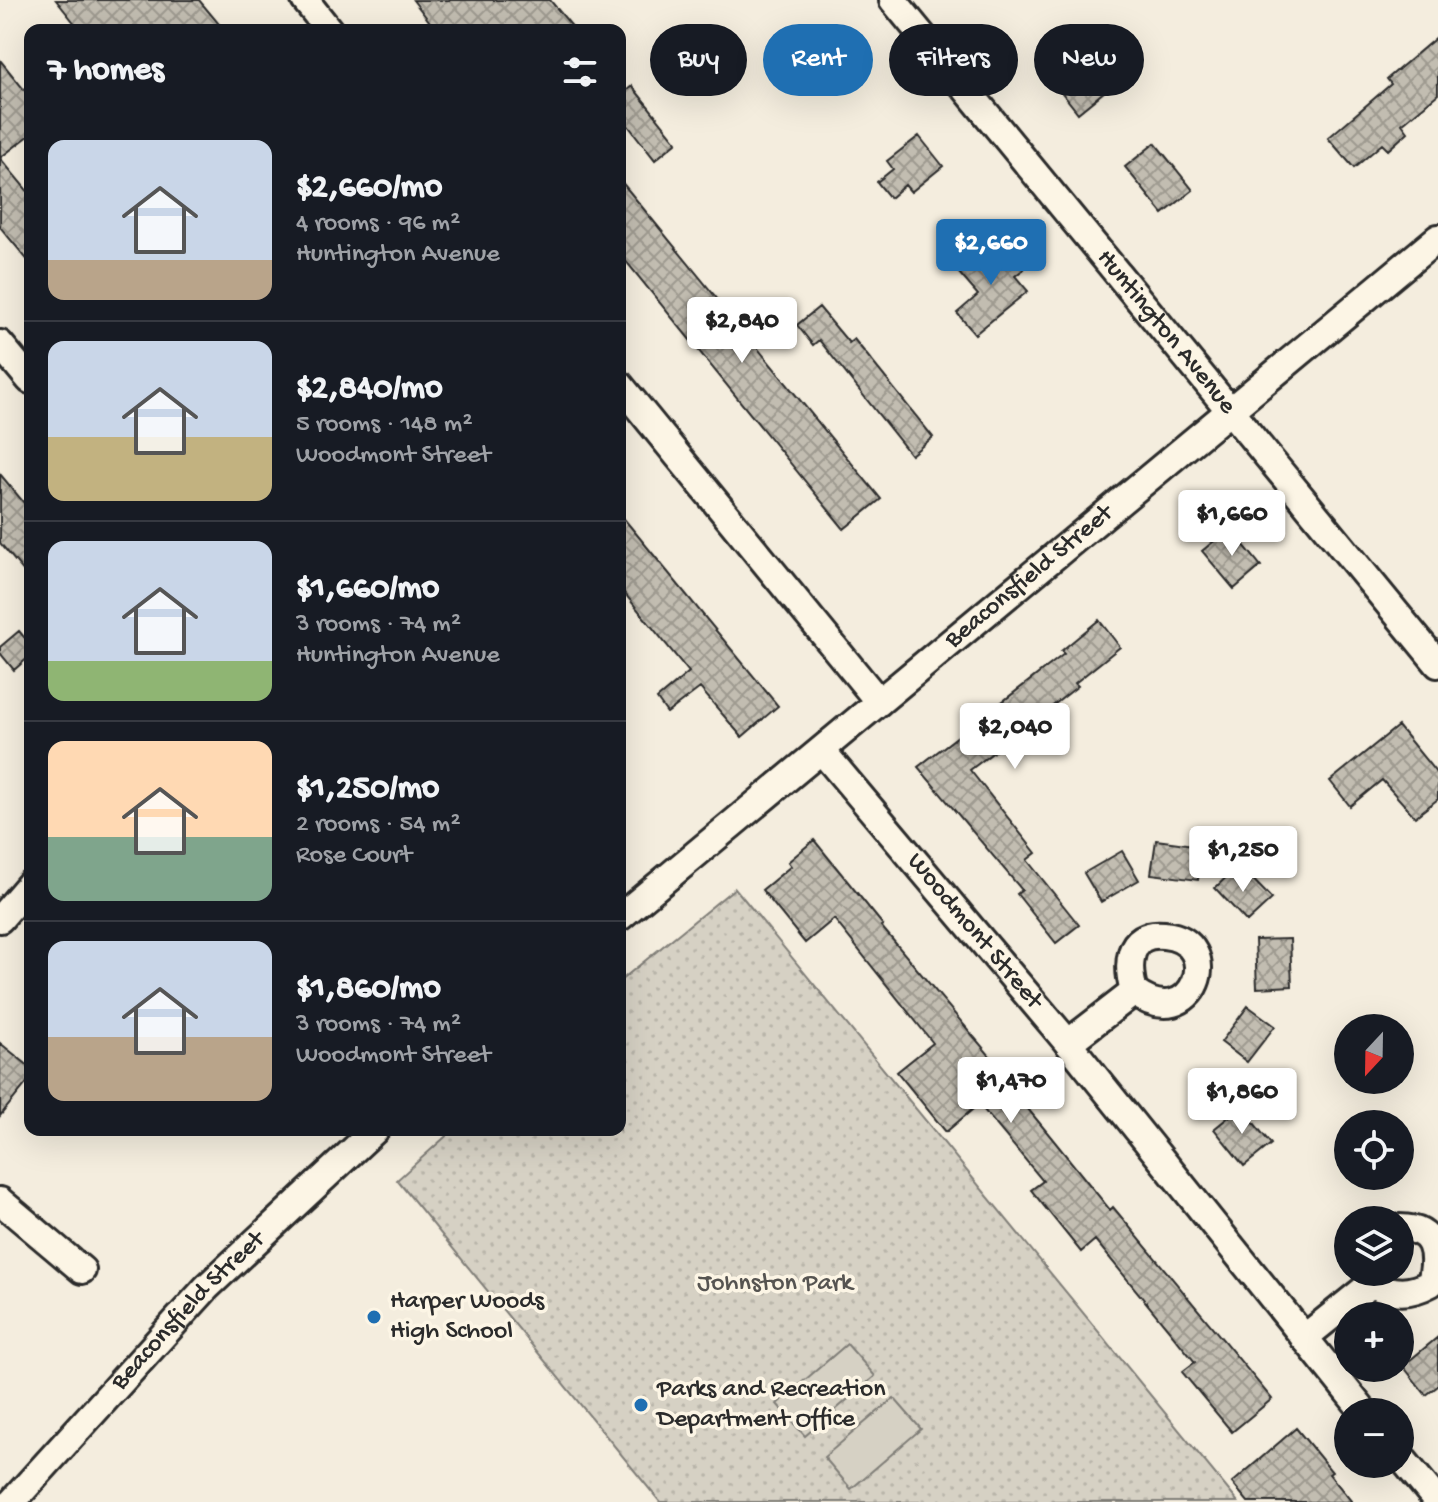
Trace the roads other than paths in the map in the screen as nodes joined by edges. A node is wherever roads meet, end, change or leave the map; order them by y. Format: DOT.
graph roads {
  1 [pos="305,0"];
  2 [pos="893,0"];
  3 [pos="324,24"];
  4 [pos="1438,238"];
  5 [pos="0,344"];
  6 [pos="24,373"];
  7 [pos="626,392"];
  8 [pos="1230,409"];
  9 [pos="1438,664"];
  10 [pos="879,702"];
  11 [pos="822,751"];
  12 [pos="24,891"];
  13 [pos="626,912"];
  14 [pos="0,919"];
  15 [pos="1134,992"];
  16 [pos="1068,1043"];
  17 [pos="369,1136"];
  18 [pos="0,1201"];
  19 [pos="1414,1229"];
  20 [pos="82,1270"];
  21 [pos="1360,1286"];
  22 [pos="1380,1286"];
  23 [pos="1304,1338"];
  24 [pos="1353,1398"];
  25 [pos="1414,1473"];
  26 [pos="12,1502"];
  27 [pos="1438,1502"];
  1 -- 3 [label="street"];
  2 -- 8 [label="street, Huntington Avenue"];
  4 -- 8 [label="street, Beaconsfield Street"];
  5 -- 6 [label="street"];
  7 -- 10 [label="street"];
  8 -- 9 [label="street, Huntington Avenue"];
  8 -- 10 [label="street, Beaconsfield Street"];
  10 -- 11 [label="street, Beaconsfield Street"];
  11 -- 13 [label="street, Beaconsfield Street"];
  11 -- 16 [label="street, Woodmont Street"];
  12 -- 14 [label="street"];
  15 -- 16 [label="street"];
  16 -- 23 [label="street, Woodmont Street"];
  17 -- 26 [label="street, Beaconsfield Street"];
  18 -- 20 [label="street"];
  19 -- 22 [label="street"];
  21 -- 23 [label="street"];
  23 -- 24 [label="street, Woodmont Street"];
  25 -- 27 [label="street"];
}
